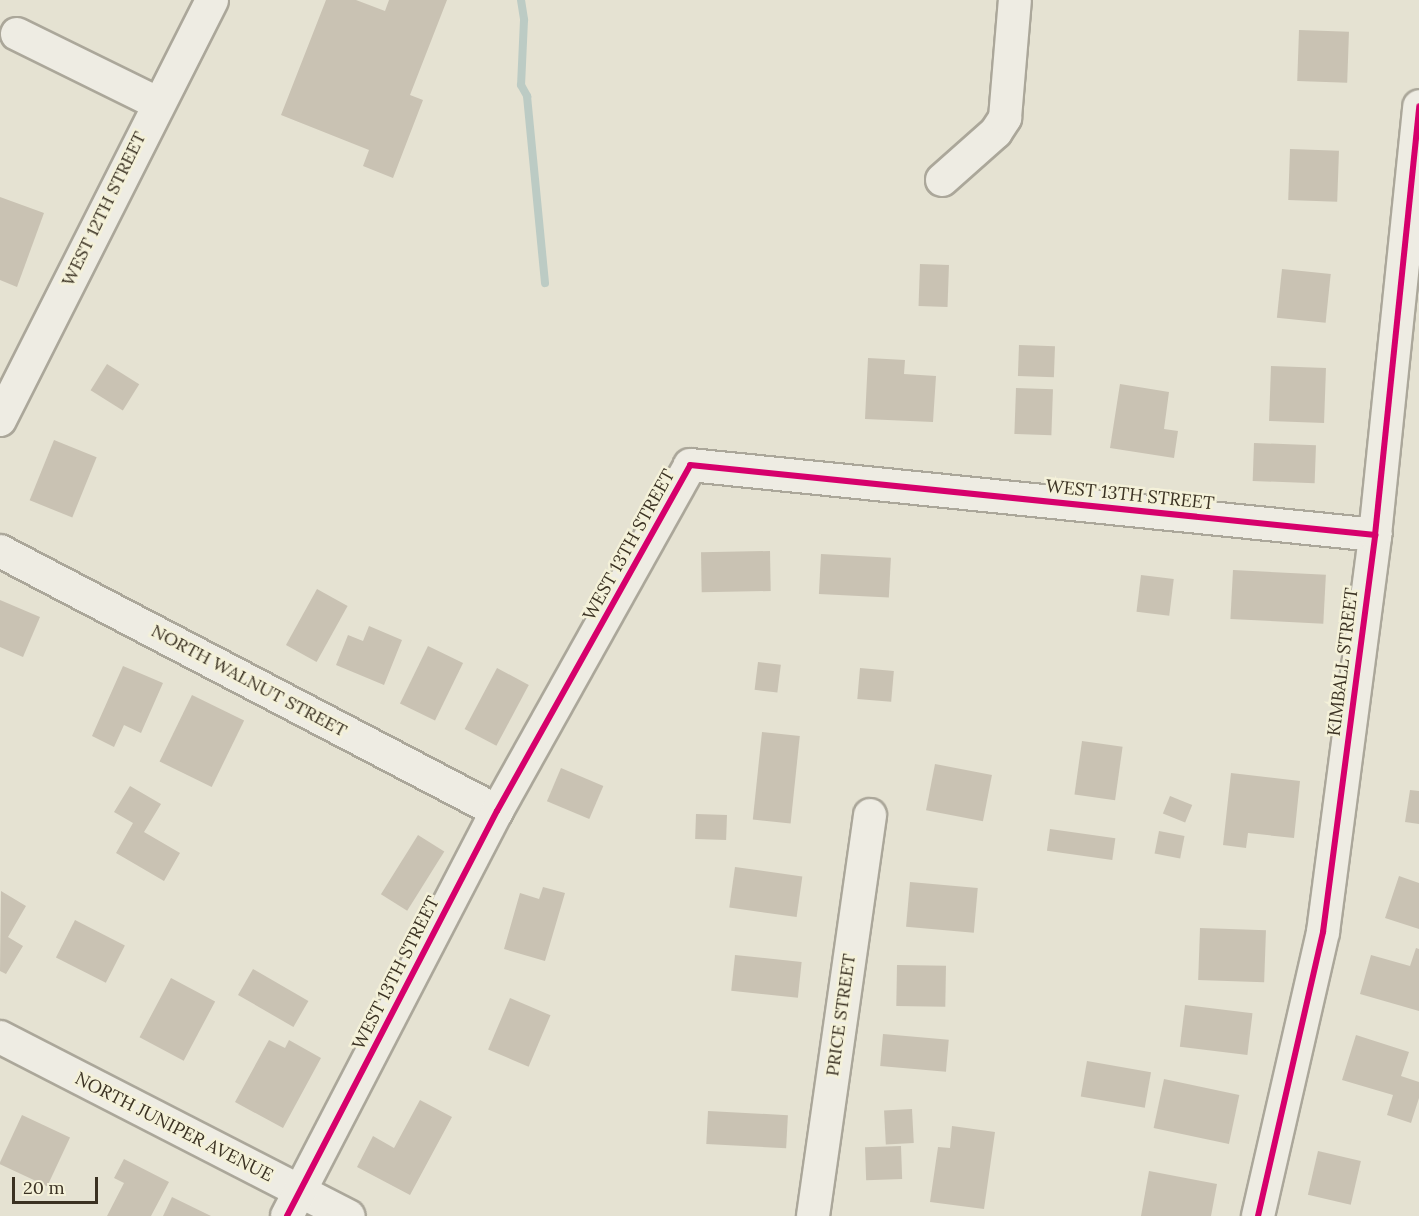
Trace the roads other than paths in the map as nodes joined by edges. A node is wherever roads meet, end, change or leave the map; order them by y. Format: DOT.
graph roads {
  1 [pos="212,0"];
  2 [pos="1015,0"];
  3 [pos="17,34"];
  4 [pos="157,103"];
  5 [pos="1419,106"];
  6 [pos="1419,111"];
  7 [pos="942,180"];
  8 [pos="0,420"];
  9 [pos="1375,536"];
  10 [pos="0,551"];
  11 [pos="497,811"];
  12 [pos="870,815"];
  13 [pos="0,1038"];
  14 [pos="293,1204"];
  15 [pos="348,1216"];
  16 [pos="813,1216"];
  17 [pos="1258,1216"];
  1 -- 4 [label="street, WEST 12TH STREET"];
  2 -- 7 [label="street"];
  3 -- 4 [label="street"];
  4 -- 8 [label="street, WEST 12TH STREET"];
  5 -- 6 [label="street, KIMBALL STREET"];
  6 -- 9 [label="street, KIMBALL STREET"];
  9 -- 11 [label="street, WEST 13TH STREET"];
  9 -- 17 [label="street, KIMBALL STREET"];
  10 -- 11 [label="street, NORTH WALNUT STREET"];
  11 -- 14 [label="street, WEST 13TH STREET"];
  12 -- 16 [label="street, PRICE STREET"];
  13 -- 14 [label="street, NORTH JUNIPER AVENUE"];
  14 -- 15 [label="street, NORTH JUNIPER AVENUE"];
}
